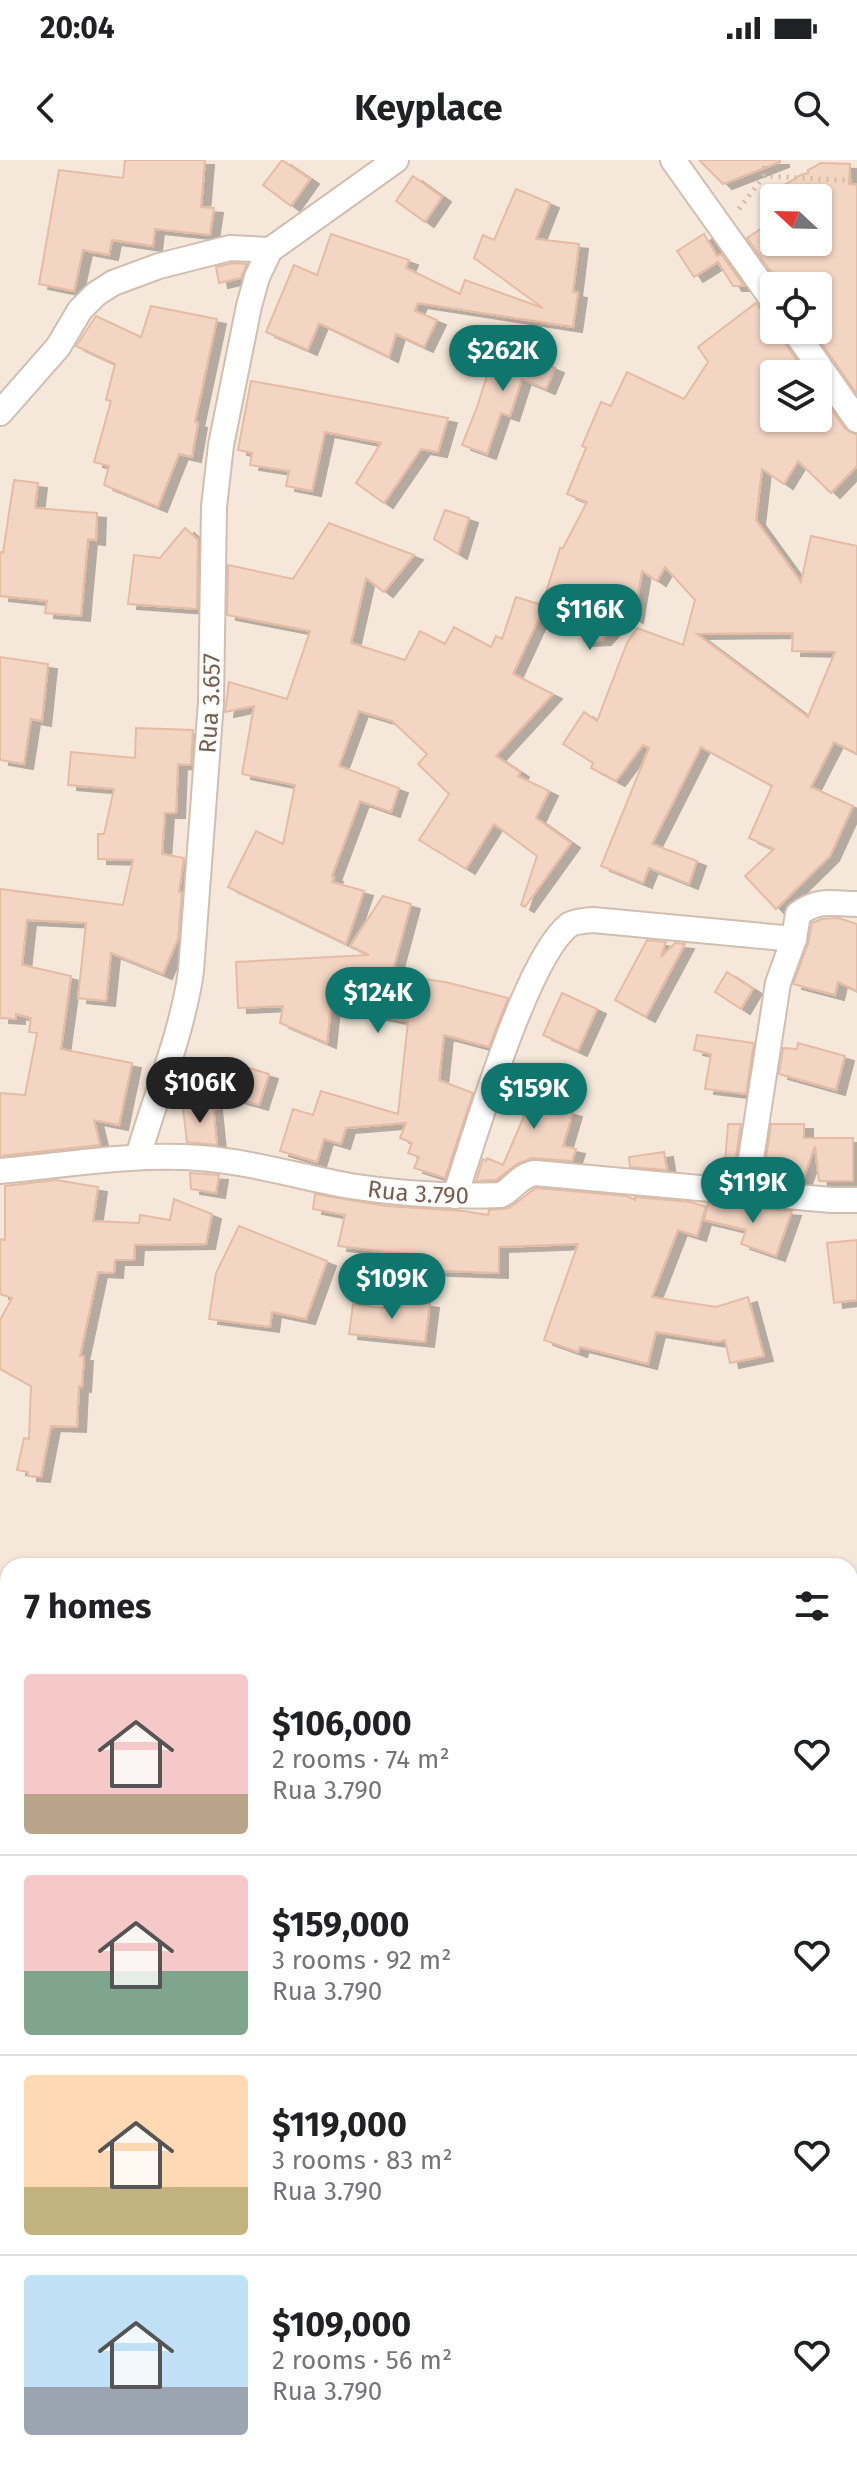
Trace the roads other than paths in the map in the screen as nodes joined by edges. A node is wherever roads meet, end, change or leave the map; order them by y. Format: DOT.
graph roads {
  1 [pos="396,160"];
  2 [pos="673,160"];
  3 [pos="270,250"];
  4 [pos="760,282"];
  5 [pos="804,344"];
  6 [pos="0,413"];
  7 [pos="857,420"];
  8 [pos="857,904"];
  9 [pos="794,939"];
  10 [pos="138,1157"];
  11 [pos="0,1171"];
  12 [pos="746,1191"];
  13 [pos="455,1196"];
  14 [pos="857,1200"];
  1 -- 3 [label="street"];
  2 -- 4 [label="street"];
  3 -- 6 [label="street"];
  3 -- 10 [label="street, Rua 3.657"];
  5 -- 7 [label="street"];
  8 -- 9 [label="street"];
  9 -- 12 [label="street"];
  9 -- 13 [label="street"];
  10 -- 11 [label="street, Rua 3.790"];
  10 -- 13 [label="street, Rua 3.790"];
  12 -- 13 [label="street, Rua 3.790"];
  12 -- 14 [label="street, Rua 3.790"];
}
